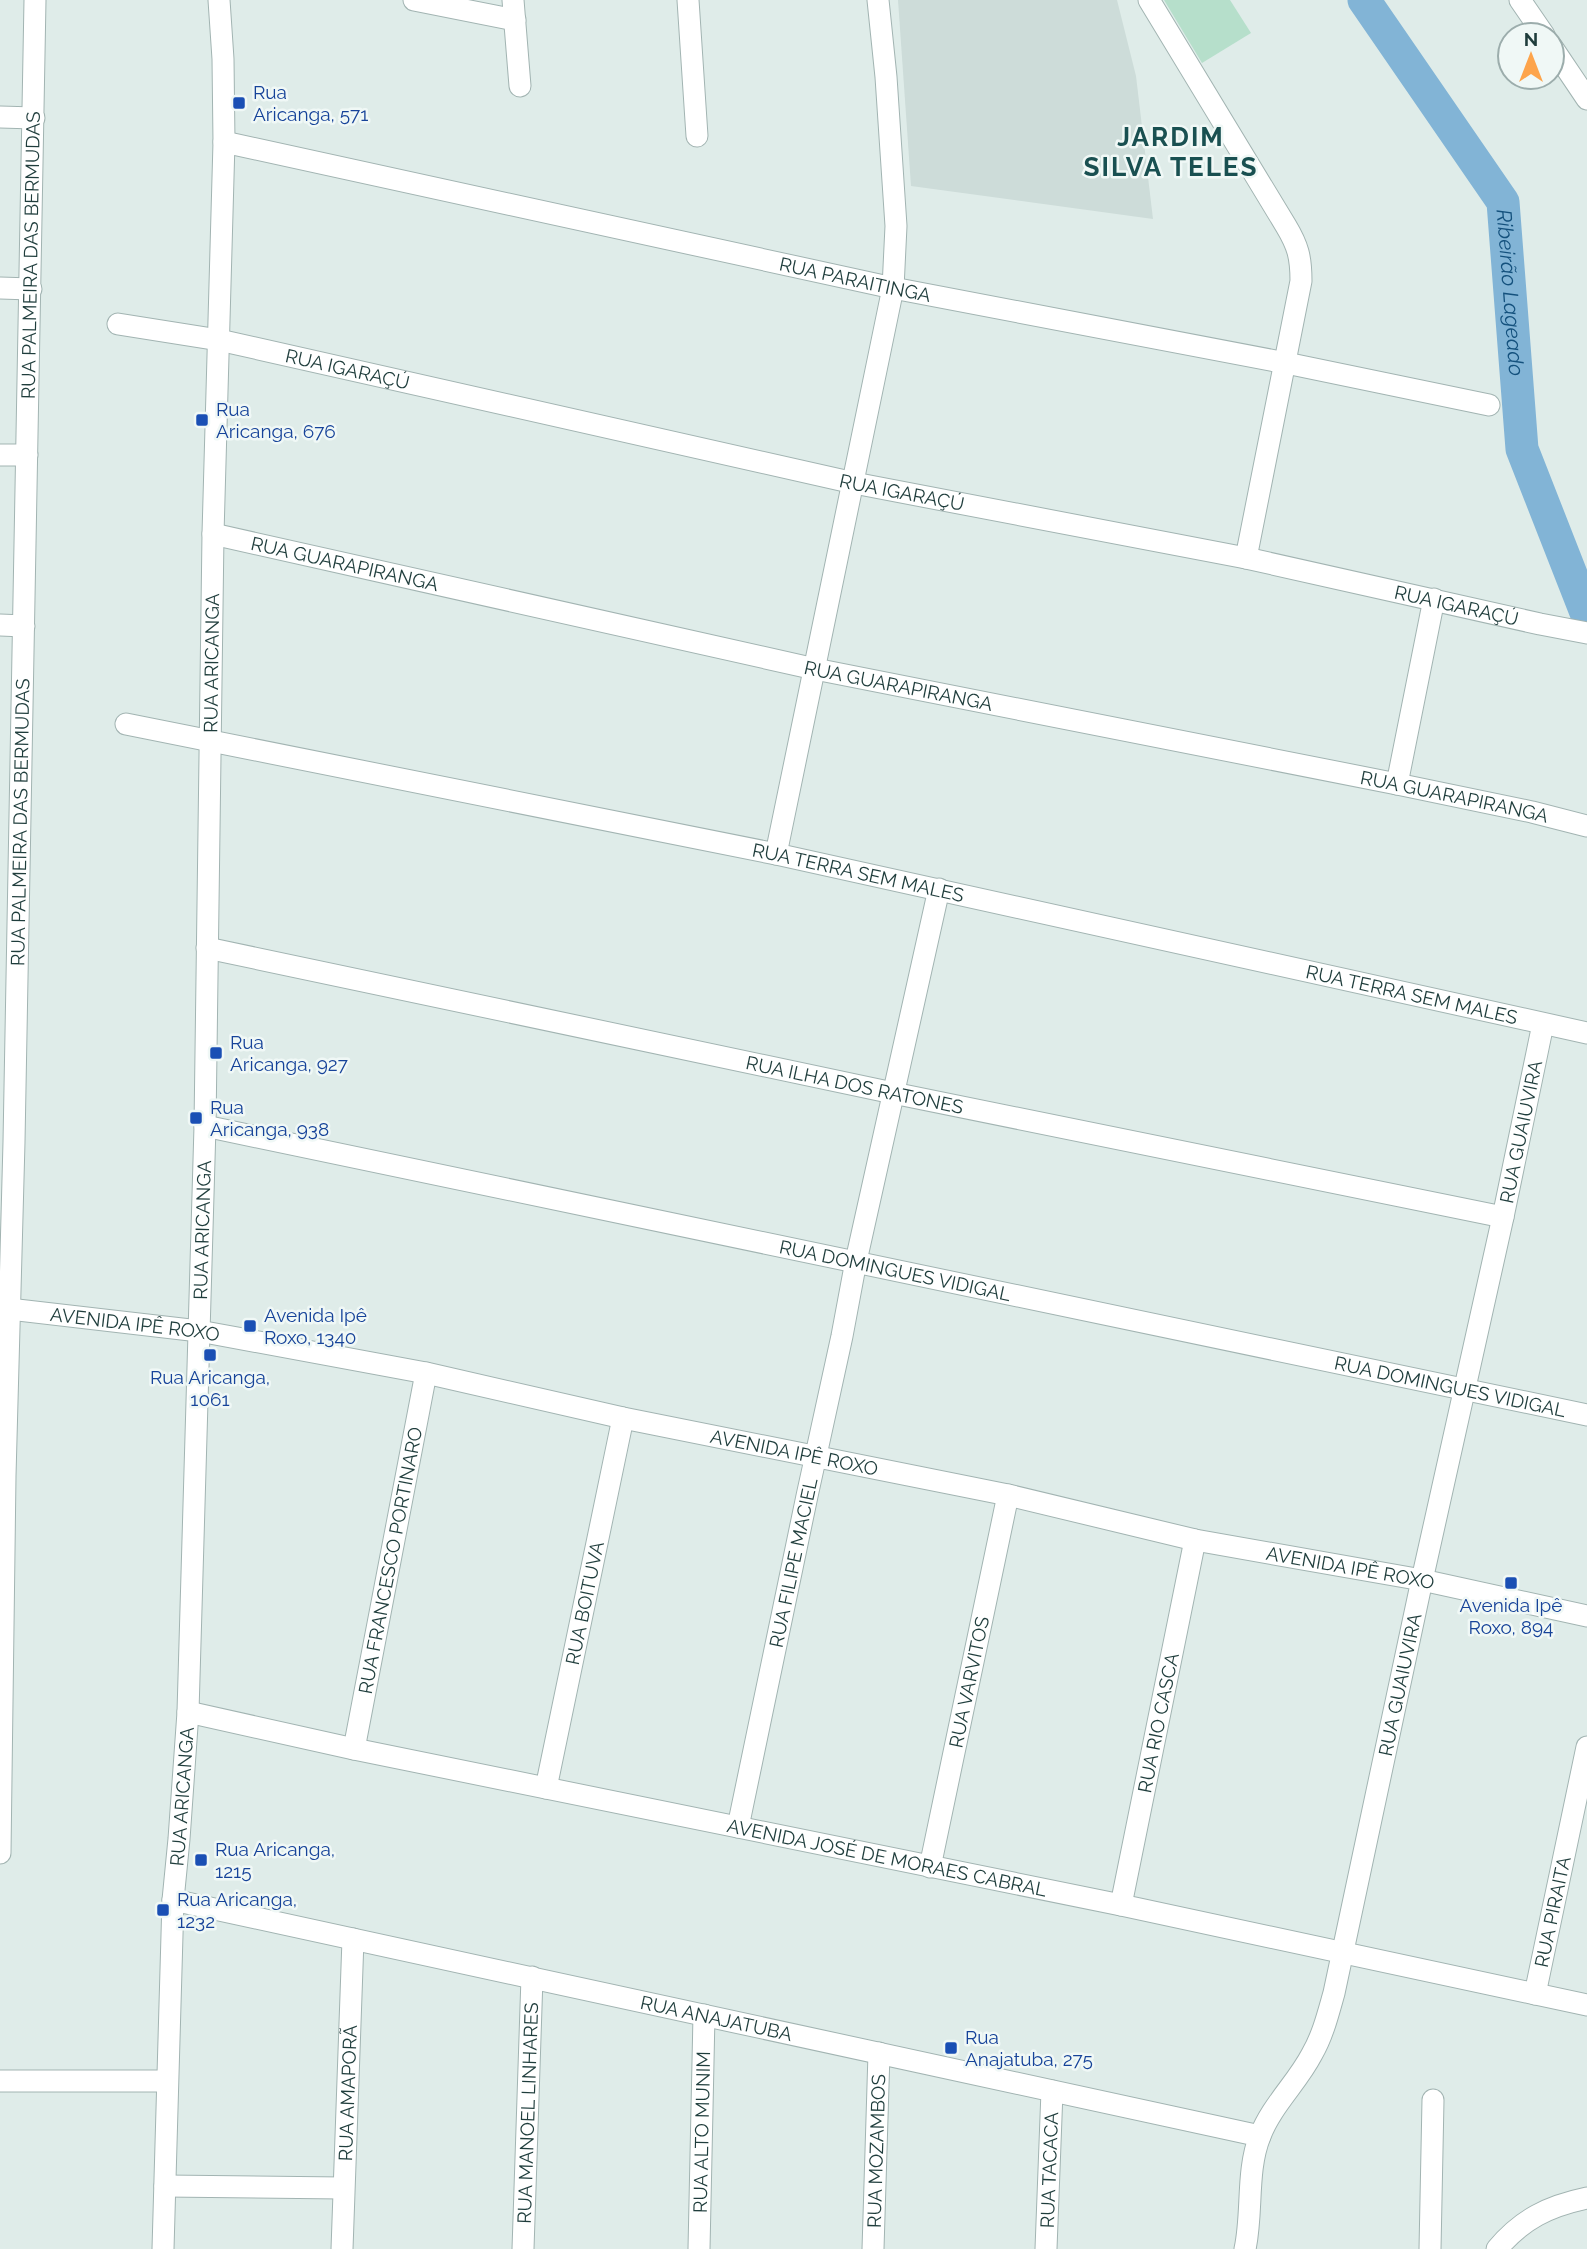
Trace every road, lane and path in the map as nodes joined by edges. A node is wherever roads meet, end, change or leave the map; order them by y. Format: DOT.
graph roads {
  1 [pos="35,0"];
  2 [pos="219,0"];
  3 [pos="414,0"];
  4 [pos="688,0"];
  5 [pos="878,0"];
  6 [pos="1149,0"];
  7 [pos="1520,0"];
  8 [pos="514,10"];
  9 [pos="1534,21"];
  10 [pos="1566,68"];
  11 [pos="520,86"];
  12 [pos="1587,99"];
  13 [pos="0,117"];
  14 [pos="34,118"];
  15 [pos="697,136"];
  16 [pos="224,142"];
  17 [pos="0,288"];
  18 [pos="893,288"];
  19 [pos="31,289"];
  20 [pos="118,324"];
  21 [pos="219,340"];
  22 [pos="1286,363"];
  23 [pos="1489,405"];
  24 [pos="0,455"];
  25 [pos="27,455"];
  26 [pos="854,483"];
  27 [pos="213,534"];
  28 [pos="1246,558"];
  29 [pos="1434,599"];
  30 [pos="0,625"];
  31 [pos="24,626"];
  32 [pos="1587,633"];
  33 [pos="815,669"];
  34 [pos="126,724"];
  35 [pos="212,741"];
  36 [pos="1397,784"];
  37 [pos="10,791"];
  38 [pos="1587,826"];
  39 [pos="776,855"];
  40 [pos="939,889"];
  41 [pos="207,948"];
  42 [pos="9,967"];
  43 [pos="1543,1024"];
  44 [pos="1587,1033"];
  45 [pos="893,1093"];
  46 [pos="205,1126"];
  47 [pos="7,1142"];
  48 [pos="1503,1217"];
  49 [pos="856,1261"];
  50 [pos="5,1308"];
  51 [pos="199,1331"];
  52 [pos="426,1373"];
  53 [pos="1465,1389"];
  54 [pos="1587,1415"];
  55 [pos="623,1418"];
  56 [pos="815,1457"];
  57 [pos="3,1476"];
  58 [pos="1008,1496"];
  59 [pos="1195,1540"];
  60 [pos="1422,1580"];
  61 [pos="1587,1616"];
  62 [pos="2,1647"];
  63 [pos="188,1712"];
  64 [pos="1587,1747"];
  65 [pos="354,1749"];
  66 [pos="545,1788"];
  67 [pos="0,1822"];
  68 [pos="738,1827"];
  69 [pos="0,1853"];
  70 [pos="930,1867"];
  71 [pos="173,1900"];
  72 [pos="1121,1905"];
  73 [pos="353,1938"];
  74 [pos="1343,1953"];
  75 [pos="532,1978"];
  76 [pos="1535,1994"];
  77 [pos="1587,2005"];
  78 [pos="704,2015"];
  79 [pos="879,2053"];
  80 [pos="0,2081"];
  81 [pos="167,2081"];
  82 [pos="1052,2091"];
  83 [pos="1433,2100"];
  84 [pos="1260,2136"];
  85 [pos="165,2186"];
  86 [pos="343,2188"];
  87 [pos="1587,2198"];
  88 [pos="163,2249"];
  89 [pos="342,2249"];
  90 [pos="523,2249"];
  91 [pos="699,2249"];
  92 [pos="873,2249"];
  93 [pos="1046,2249"];
  94 [pos="1245,2249"];
  95 [pos="1430,2249"];
  96 [pos="1497,2249"];
  1 -- 14 [label="street, RUA PALMEIRA DAS BERMUDAS"];
  2 -- 16 [label="street, RUA ARICANGA"];
  3 -- 8 [label="street"];
  4 -- 15 [label="street"];
  5 -- 18 [label="street"];
  6 -- 22 [label="street"];
  7 -- 9 [label="street"];
  8 -- 11 [label="street"];
  10 -- 12 [label="street"];
  13 -- 14 [label="street"];
  14 -- 19 [label="street, RUA PALMEIRA DAS BERMUDAS"];
  16 -- 18 [label="street, RUA PARAITINGA"];
  16 -- 21 [label="street, RUA ARICANGA"];
  17 -- 19 [label="street"];
  18 -- 22 [label="street, RUA PARAITINGA"];
  18 -- 26 [label="street"];
  19 -- 25 [label="street, RUA PALMEIRA DAS BERMUDAS"];
  20 -- 21 [label="street, RUA IGARAÇÚ"];
  21 -- 26 [label="street, RUA IGARAÇÚ"];
  21 -- 27 [label="street, RUA ARICANGA"];
  22 -- 23 [label="street, RUA PARAITINGA"];
  22 -- 28 [label="street"];
  24 -- 25 [label="street"];
  25 -- 31 [label="street, RUA PALMEIRA DAS BERMUDAS"];
  26 -- 28 [label="street, RUA IGARAÇÚ"];
  26 -- 33 [label="street"];
  27 -- 33 [label="street, RUA GUARAPIRANGA"];
  27 -- 35 [label="street, RUA ARICANGA"];
  28 -- 29 [label="street, RUA IGARAÇÚ"];
  29 -- 32 [label="street, RUA IGARAÇÚ"];
  29 -- 36 [label="street"];
  30 -- 31 [label="street"];
  31 -- 37 [label="street, RUA PALMEIRA DAS BERMUDAS"];
  33 -- 36 [label="street, RUA GUARAPIRANGA"];
  33 -- 39 [label="street"];
  34 -- 35 [label="street, RUA TERRA SEM MALES"];
  35 -- 39 [label="street, RUA TERRA SEM MALES"];
  35 -- 41 [label="street, RUA ARICANGA"];
  36 -- 38 [label="street, RUA GUARAPIRANGA"];
  37 -- 42 [label="street, RUA PALMEIRA DAS BERMUDAS"];
  39 -- 40 [label="street, RUA TERRA SEM MALES"];
  40 -- 43 [label="street, RUA TERRA SEM MALES"];
  40 -- 45 [label="street, RUA FILIPE MACIEL"];
  41 -- 45 [label="street, RUA ILHA DOS RATONES"];
  41 -- 46 [label="street, RUA ARICANGA"];
  42 -- 47 [label="street, RUA PALMEIRA DAS BERMUDAS"];
  43 -- 44 [label="street, RUA TERRA SEM MALES"];
  43 -- 48 [label="street, RUA GUAIUVIRA"];
  45 -- 48 [label="street, RUA ILHA DOS RATONES"];
  45 -- 49 [label="street, RUA FILIPE MACIEL"];
  46 -- 49 [label="street, RUA DOMINGUES VIDIGAL"];
  46 -- 51 [label="street, RUA ARICANGA"];
  47 -- 50 [label="street, RUA PALMEIRA DAS BERMUDAS"];
  48 -- 53 [label="street, RUA GUAIUVIRA"];
  49 -- 53 [label="street, RUA DOMINGUES VIDIGAL"];
  49 -- 56 [label="street, RUA FILIPE MACIEL"];
  50 -- 51 [label="street, AVENIDA IPÊ ROXO"];
  50 -- 57 [label="street, RUA PALMEIRA DAS BERMUDAS"];
  51 -- 52 [label="street, AVENIDA IPÊ ROXO"];
  51 -- 63 [label="street, RUA ARICANGA"];
  52 -- 55 [label="street, AVENIDA IPÊ ROXO"];
  52 -- 65 [label="street, RUA FRANCESCO PORTINARO"];
  53 -- 54 [label="street, RUA DOMINGUES VIDIGAL"];
  53 -- 60 [label="street, RUA GUAIUVIRA"];
  55 -- 56 [label="street, AVENIDA IPÊ ROXO"];
  55 -- 66 [label="street, RUA BOITUVA"];
  56 -- 58 [label="street, AVENIDA IPÊ ROXO"];
  56 -- 68 [label="street, RUA FILIPE MACIEL"];
  57 -- 62 [label="street, RUA PALMEIRA DAS BERMUDAS"];
  58 -- 59 [label="street, AVENIDA IPÊ ROXO"];
  58 -- 70 [label="street, RUA VARVITOS"];
  59 -- 60 [label="street, AVENIDA IPÊ ROXO"];
  59 -- 72 [label="street, RUA RIO CASCA"];
  60 -- 61 [label="street, AVENIDA IPÊ ROXO"];
  60 -- 74 [label="street, RUA GUAIUVIRA"];
  62 -- 67 [label="street, RUA PALMEIRA DAS BERMUDAS"];
  63 -- 65 [label="street, AVENIDA JOSÉ DE MORAES CABRAL"];
  63 -- 71 [label="street, RUA ARICANGA"];
  64 -- 76 [label="street, RUA PIRAITA"];
  65 -- 66 [label="street, AVENIDA JOSÉ DE MORAES CABRAL"];
  66 -- 68 [label="street, AVENIDA JOSÉ DE MORAES CABRAL"];
  67 -- 69 [label="street, RUA PALMEIRA DAS BERMUDAS"];
  68 -- 70 [label="street, AVENIDA JOSÉ DE MORAES CABRAL"];
  70 -- 72 [label="street, AVENIDA JOSÉ DE MORAES CABRAL"];
  71 -- 73 [label="street, RUA ANAJATUBA"];
  71 -- 81 [label="street, RUA ARICANGA"];
  72 -- 74 [label="street, AVENIDA JOSÉ DE MORAES CABRAL"];
  73 -- 75 [label="street, RUA ANAJATUBA"];
  73 -- 86 [label="street, RUA AMAPORÃ"];
  74 -- 76 [label="street, AVENIDA JOSÉ DE MORAES CABRAL"];
  74 -- 84 [label="street, RUA GUAIUVIRA"];
  75 -- 78 [label="street, RUA ANAJATUBA"];
  75 -- 90 [label="street, RUA MANOEL LINHARES"];
  76 -- 77 [label="street, AVENIDA JOSÉ DE MORAES CABRAL"];
  78 -- 79 [label="street, RUA ANAJATUBA"];
  78 -- 91 [label="street, RUA ALTO MUNIM"];
  79 -- 82 [label="street, RUA ANAJATUBA"];
  79 -- 92 [label="street, RUA MOZAMBOS"];
  80 -- 81 [label="street"];
  81 -- 85 [label="street, RUA ARICANGA"];
  82 -- 84 [label="street, RUA ANAJATUBA"];
  82 -- 93 [label="street, RUA TACACA"];
  83 -- 95 [label="street"];
  84 -- 94 [label="street, RUA GUAIUVIRA"];
  85 -- 86 [label="street"];
  85 -- 88 [label="street, RUA ARICANGA"];
  86 -- 89 [label="street, RUA AMAPORÃ"];
  87 -- 96 [label="street"];
}
